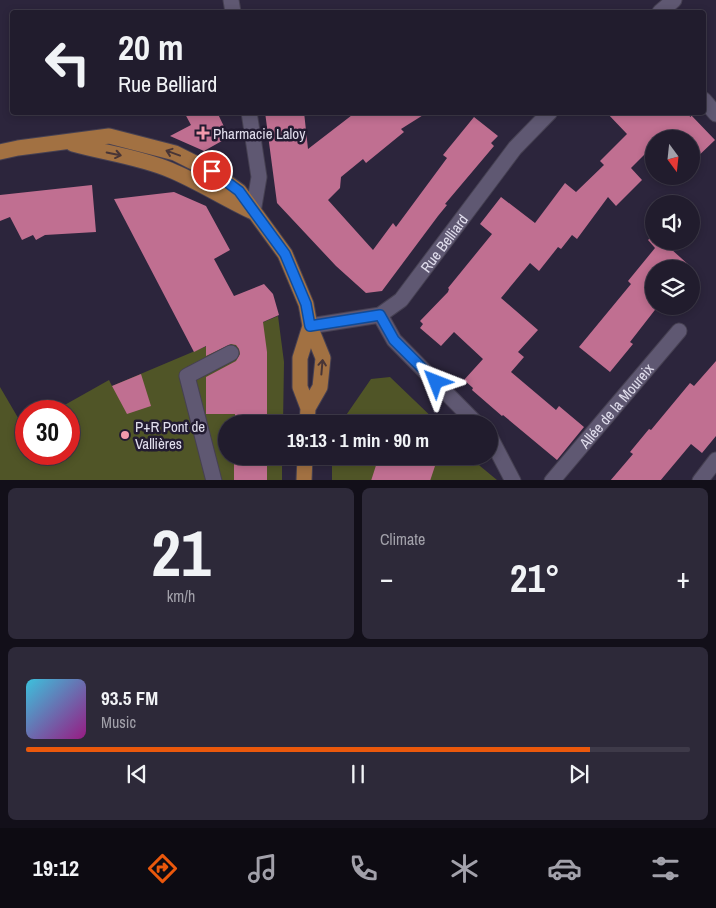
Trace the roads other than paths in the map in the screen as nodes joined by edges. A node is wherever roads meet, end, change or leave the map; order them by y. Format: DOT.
graph roads {
  1 [pos="674,0"];
  2 [pos="662,10"];
  3 [pos="706,102"];
  4 [pos="716,114"];
  5 [pos="249,115"];
  6 [pos="547,115"];
  7 [pos="0,152"];
  8 [pos="253,212"];
  9 [pos="380,315"];
  10 [pos="310,326"];
  11 [pos="679,331"];
  12 [pos="231,353"];
  13 [pos="308,408"];
  14 [pos="308,415"];
  15 [pos="468,415"];
  16 [pos="498,451"];
  17 [pos="716,460"];
  18 [pos="305,465"];
  19 [pos="214,480"];
  20 [pos="304,480"];
  21 [pos="514,480"];
  22 [pos="552,480"];
  23 [pos="700,480"];
  1 -- 2 [label="street"];
  3 -- 4 [label="street"];
  5 -- 8 [label="street"];
  6 -- 9 [label="street, Rue Belliard"];
  7 -- 8 [label="main road"];
  8 -- 10 [label="main road"];
  9 -- 10 [label="street, Rue Belliard"];
  9 -- 15 [label="street"];
  10 -- 13 [label="main road"];
  13 -- 10 [label="main road, one-way"];
  11 -- 22 [label="street, Allée de la Moureix"];
  12 -- 19 [label="street"];
  13 -- 14 [label="main road"];
  16 -- 21 [label="street"];
  17 -- 23 [label="street"];
  18 -- 20 [label="main road"];
}
